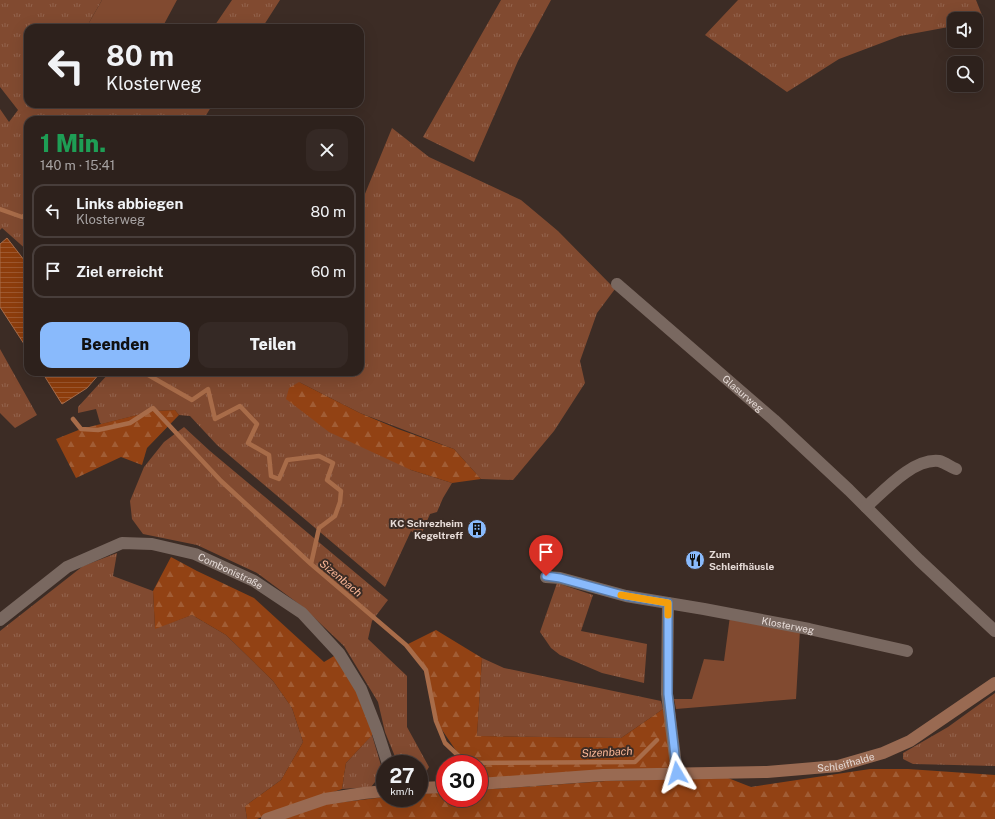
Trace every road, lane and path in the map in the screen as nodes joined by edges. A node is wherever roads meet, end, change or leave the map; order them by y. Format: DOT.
graph roads {
  1 [pos="617,284"];
  2 [pos="956,469"];
  3 [pos="866,507"];
  4 [pos="546,576"];
  5 [pos="668,603"];
  6 [pos="0,620"];
  7 [pos="995,631"];
  8 [pos="907,651"];
  9 [pos="994,684"];
  10 [pos="385,755"];
  11 [pos="677,773"];
  12 [pos="488,783"];
  13 [pos="376,792"];
  14 [pos="266,819"];
  1 -- 3 [label="street, Glasurweg"];
  2 -- 3 [label="street"];
  3 -- 7 [label="street, Glasurweg"];
  4 -- 5 [label="street, Klosterweg"];
  5 -- 8 [label="street, Klosterweg"];
  5 -- 11 [label="street"];
  6 -- 10 [label="street, Combonistraße"];
  9 -- 11 [label="main road, Schleifhalde"];
  11 -- 12 [label="main road, Schleifhalde"];
  13 -- 14 [label="main road"];
}
